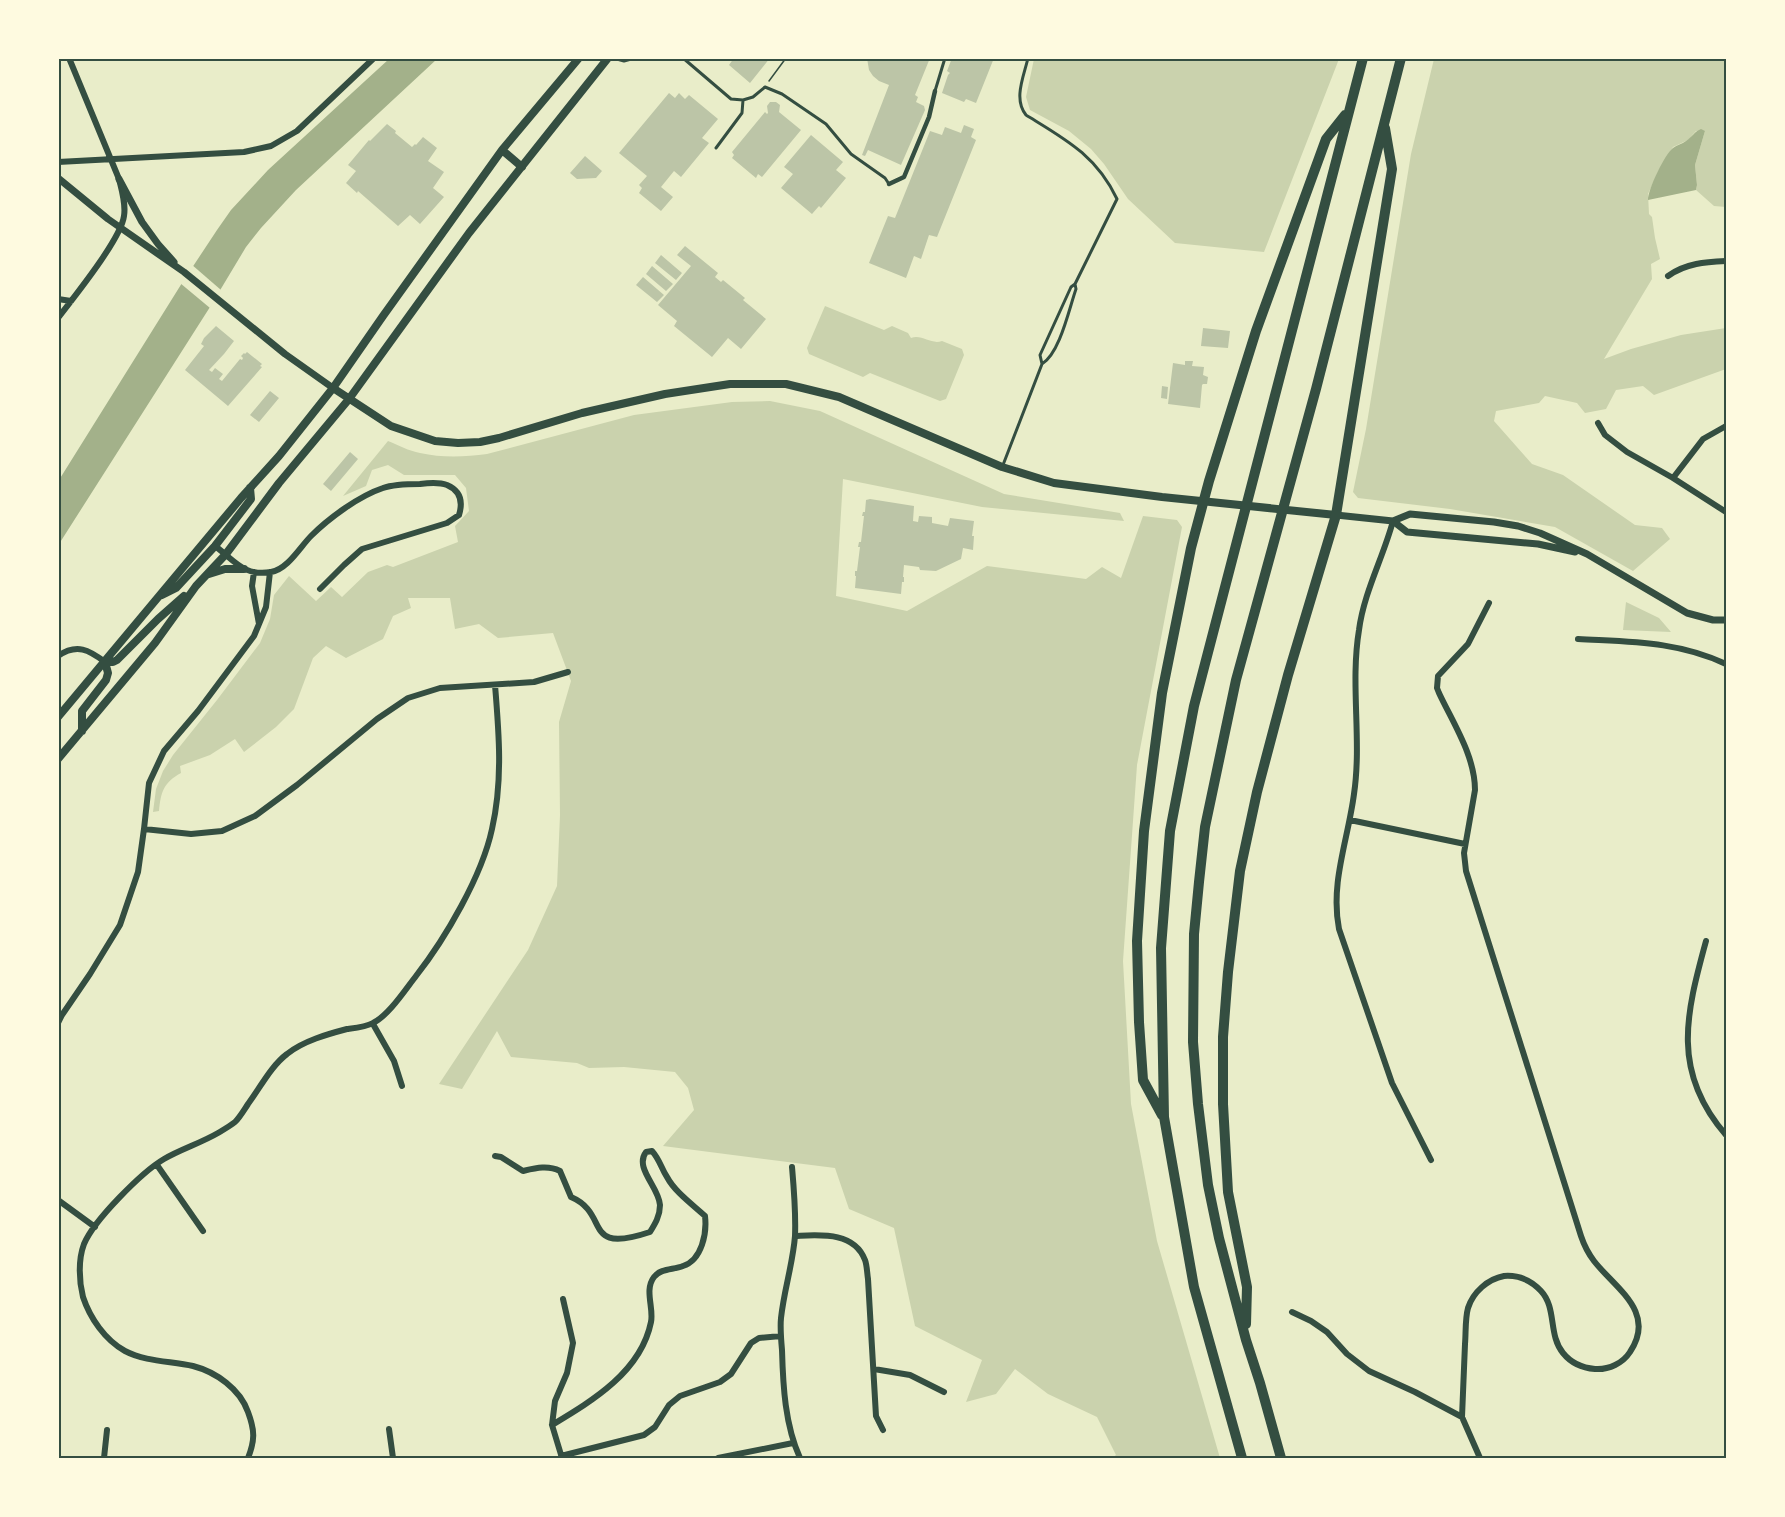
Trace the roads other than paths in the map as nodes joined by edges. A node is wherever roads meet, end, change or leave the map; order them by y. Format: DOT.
graph roads {
  1 [pos="69,58"];
  2 [pos="374,58"];
  3 [pos="579,58"];
  4 [pos="608,58"];
  5 [pos="613,58"];
  6 [pos="635,58"];
  7 [pos="683,58"];
  8 [pos="945,58"];
  9 [pos="1028,58"];
  10 [pos="1363,58"];
  11 [pos="1401,58"];
  12 [pos="935,91"];
  13 [pos="743,100"];
  14 [pos="1349,111"];
  15 [pos="1384,122"];
  16 [pos="716,148"];
  17 [pos="502,150"];
  18 [pos="110,160"];
  19 [pos="58,162"];
  20 [pos="522,167"];
  21 [pos="58,178"];
  22 [pos="119,179"];
  23 [pos="889,184"];
  24 [pos="121,228"];
  25 [pos="1726,261"];
  26 [pos="184,272"];
  27 [pos="1668,276"];
  28 [pos="1075,284"];
  29 [pos="58,299"];
  30 [pos="71,301"];
  31 [pos="58,318"];
  32 [pos="1042,364"];
  33 [pos="333,388"];
  34 [pos="349,399"];
  35 [pos="1598,423"];
  36 [pos="1726,426"];
  37 [pos="1002,466"];
  38 [pos="1673,478"];
  39 [pos="250,488"];
  40 [pos="1203,501"];
  41 [pos="1726,512"];
  42 [pos="1336,514"];
  43 [pos="1393,521"];
  44 [pos="215,546"];
  45 [pos="226,554"];
  46 [pos="1587,554"];
  47 [pos="244,569"];
  48 [pos="254,572"];
  49 [pos="270,572"];
  50 [pos="206,576"];
  51 [pos="196,586"];
  52 [pos="320,590"];
  53 [pos="159,596"];
  54 [pos="1489,603"];
  55 [pos="1726,620"];
  56 [pos="259,625"];
  57 [pos="1578,639"];
  58 [pos="58,656"];
  59 [pos="105,662"];
  60 [pos="1726,664"];
  61 [pos="568,672"];
  62 [pos="495,685"];
  63 [pos="58,717"];
  64 [pos="82,731"];
  65 [pos="58,759"];
  66 [pos="1350,820"];
  67 [pos="144,829"];
  68 [pos="1465,844"];
  69 [pos="1706,941"];
  70 [pos="58,1023"];
  71 [pos="373,1024"];
  72 [pos="402,1086"];
  73 [pos="1164,1117"];
  74 [pos="1726,1135"];
  75 [pos="495,1156"];
  76 [pos="1431,1160"];
  77 [pos="157,1165"];
  78 [pos="792,1167"];
  79 [pos="58,1200"];
  80 [pos="95,1227"];
  81 [pos="203,1231"];
  82 [pos="795,1236"];
  83 [pos="563,1299"];
  84 [pos="1292,1312"];
  85 [pos="781,1336"];
  86 [pos="1246,1340"];
  87 [pos="874,1369"];
  88 [pos="944,1392"];
  89 [pos="1461,1416"];
  90 [pos="552,1425"];
  91 [pos="389,1429"];
  92 [pos="107,1430"];
  93 [pos="883,1430"];
  94 [pos="793,1443"];
  95 [pos="562,1457"];
  96 [pos="104,1458"];
  97 [pos="248,1458"];
  98 [pos="393,1458"];
  99 [pos="718,1458"];
  100 [pos="800,1458"];
  101 [pos="1242,1458"];
  102 [pos="1281,1458"];
  103 [pos="1480,1458"];
  1 -- 18 [label="street"];
  2 -- 18 [label="street"];
  3 -- 17 [label="main road"];
  4 -- 20 [label="main road"];
  5 -- 6 [label="lane"];
  7 -- 13 [label="lane"];
  8 -- 12 [label="lane"];
  9 -- 28 [label="lane"];
  10 -- 14 [label="highway"];
  11 -- 15 [label="highway"];
  12 -- 23 [label="street"];
  13 -- 16 [label="lane"];
  13 -- 23 [label="lane"];
  14 -- 40 [label="highway"];
  14 -- 73 [label="highway"];
  15 -- 42 [label="highway"];
  15 -- 86 [label="highway"];
  17 -- 20 [label="main road"];
  17 -- 33 [label="main road"];
  18 -- 19 [label="street"];
  18 -- 22 [label="street"];
  20 -- 34 [label="main road"];
  21 -- 24 [label="street"];
  22 -- 24 [label="street"];
  22 -- 26 [label="street"];
  24 -- 26 [label="street"];
  24 -- 30 [label="street"];
  25 -- 27 [label="street"];
  26 -- 33 [label="street"];
  28 -- 32 [label="lane"];
  28 -- 32 [label="lane"];
  29 -- 30 [label="street"];
  30 -- 31 [label="street"];
  32 -- 37 [label="lane"];
  33 -- 34 [label="main road"];
  33 -- 39 [label="main road"];
  34 -- 37 [label="main road"];
  34 -- 45 [label="main road"];
  35 -- 38 [label="street"];
  36 -- 38 [label="street"];
  37 -- 40 [label="main road"];
  38 -- 41 [label="street"];
  39 -- 44 [label="main road"];
  39 -- 53 [label="main road"];
  40 -- 42 [label="main road"];
  40 -- 73 [label="highway"];
  42 -- 43 [label="street"];
  42 -- 86 [label="highway"];
  43 -- 46 [label="street"];
  43 -- 46 [label="street"];
  43 -- 66 [label="street"];
  44 -- 45 [label="street"];
  44 -- 53 [label="main road"];
  45 -- 47 [label="street"];
  45 -- 50 [label="main road"];
  46 -- 55 [label="street"];
  47 -- 48 [label="street"];
  47 -- 50 [label="main road"];
  48 -- 49 [label="street"];
  48 -- 56 [label="street"];
  49 -- 52 [label="street"];
  49 -- 56 [label="street"];
  50 -- 51 [label="main road"];
  51 -- 59 [label="main road"];
  51 -- 64 [label="main road"];
  53 -- 59 [label="main road"];
  54 -- 68 [label="street"];
  56 -- 67 [label="street"];
  57 -- 60 [label="street"];
  58 -- 59 [label="street"];
  59 -- 63 [label="main road"];
  59 -- 64 [label="main road"];
  61 -- 62 [label="street"];
  62 -- 67 [label="street"];
  62 -- 71 [label="street"];
  64 -- 65 [label="main road"];
  66 -- 68 [label="street"];
  66 -- 76 [label="street"];
  67 -- 70 [label="street"];
  68 -- 89 [label="street"];
  69 -- 74 [label="street"];
  71 -- 72 [label="street"];
  71 -- 77 [label="street"];
  73 -- 101 [label="highway"];
  75 -- 90 [label="street"];
  77 -- 80 [label="street"];
  77 -- 81 [label="street"];
  78 -- 82 [label="street"];
  79 -- 80 [label="street"];
  80 -- 97 [label="street"];
  82 -- 85 [label="street"];
  82 -- 87 [label="street"];
  83 -- 90 [label="street"];
  84 -- 89 [label="street"];
  85 -- 94 [label="street"];
  85 -- 95 [label="street"];
  86 -- 102 [label="highway"];
  87 -- 88 [label="street"];
  87 -- 93 [label="street"];
  89 -- 103 [label="street"];
  90 -- 95 [label="street"];
  91 -- 98 [label="street"];
  92 -- 96 [label="street"];
  94 -- 99 [label="street"];
  94 -- 100 [label="street"];
}
